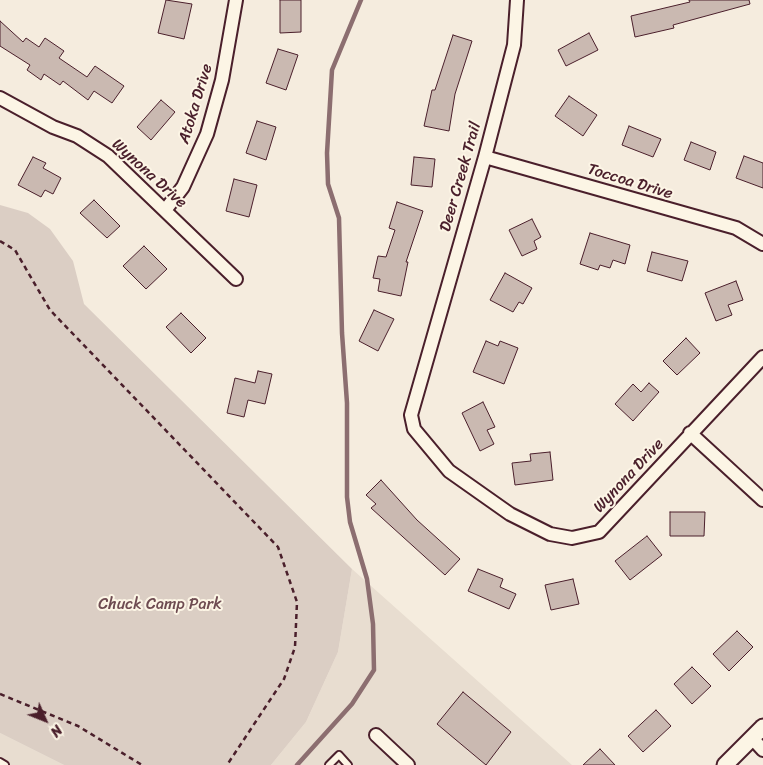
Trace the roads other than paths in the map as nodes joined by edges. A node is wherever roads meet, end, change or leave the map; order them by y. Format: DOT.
graph roads {
  1 [pos="236,0"];
  2 [pos="517,0"];
  3 [pos="0,98"];
  4 [pos="485,156"];
  5 [pos="166,210"];
  6 [pos="763,244"];
  7 [pos="236,279"];
  8 [pos="763,357"];
  9 [pos="425,360"];
  10 [pos="690,433"];
  11 [pos="763,500"];
  12 [pos="763,727"];
  13 [pos="376,734"];
  14 [pos="752,738"];
  15 [pos="763,750"];
  16 [pos="0,762"];
  17 [pos="5,765"];
  18 [pos="329,765"];
  19 [pos="348,765"];
  20 [pos="408,765"];
  21 [pos="725,765"];
  1 -- 5 [label="street, Atoka Drive"];
  2 -- 4 [label="street, Deer Creek Trail"];
  3 -- 5 [label="street, Wynona Drive"];
  4 -- 6 [label="street, Toccoa Drive"];
  4 -- 9 [label="street, Deer Creek Trail"];
  5 -- 7 [label="street, Wynona Drive"];
  8 -- 10 [label="street, Wynona Drive"];
  9 -- 10 [label="street, Wynona Drive"];
  10 -- 11 [label="street"];
  12 -- 14 [label="street"];
  13 -- 20 [label="street"];
  14 -- 15 [label="street"];
  14 -- 21 [label="street"];
  16 -- 17 [label="lane"];
  18 -- 19 [label="lane"];
}
